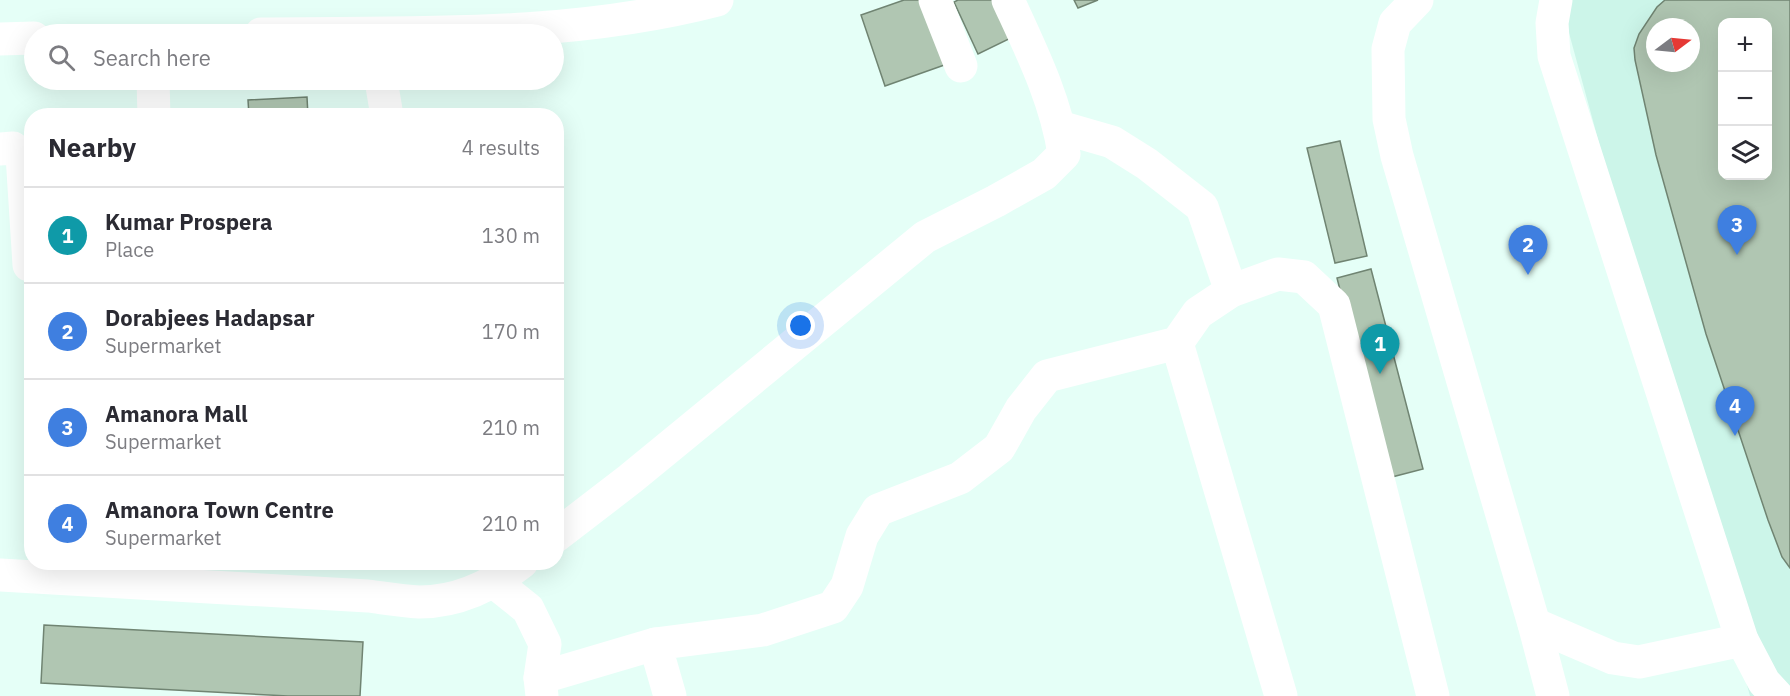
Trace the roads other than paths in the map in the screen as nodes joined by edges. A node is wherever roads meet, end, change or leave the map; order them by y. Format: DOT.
graph roads {
  1 [pos="717,0"];
  2 [pos="934,0"];
  3 [pos="1008,0"];
  4 [pos="1382,0"];
  5 [pos="1417,0"];
  6 [pos="1556,0"];
  7 [pos="564,27"];
  8 [pos="24,38"];
  9 [pos="0,39"];
  10 [pos="1390,42"];
  11 [pos="961,66"];
  12 [pos="153,90"];
  13 [pos="383,90"];
  14 [pos="154,108"];
  15 [pos="386,108"];
  16 [pos="1060,127"];
  17 [pos="0,149"];
  18 [pos="24,186"];
  19 [pos="1231,291"];
  20 [pos="1177,343"];
  21 [pos="564,530"];
  22 [pos="510,570"];
  23 [pos="493,581"];
  24 [pos="2,582"];
  25 [pos="1534,624"];
  26 [pos="1742,640"];
  27 [pos="655,644"];
  28 [pos="541,687"];
  29 [pos="670,696"];
  30 [pos="1281,696"];
  31 [pos="1433,696"];
  32 [pos="1553,696"];
  33 [pos="1777,696"];
  1 -- 7 [label="main road"];
  2 -- 11 [label="main road"];
  3 -- 16 [label="main road"];
  4 -- 10 [label="main road"];
  5 -- 10 [label="main road"];
  6 -- 26 [label="main road"];
  8 -- 9 [label="main road"];
  10 -- 25 [label="main road"];
  12 -- 14 [label="main road"];
  13 -- 15 [label="main road"];
  16 -- 19 [label="main road"];
  16 -- 21 [label="main road"];
  17 -- 18 [label="main road"];
  19 -- 20 [label="main road"];
  19 -- 31 [label="main road"];
  20 -- 27 [label="main road"];
  20 -- 30 [label="main road"];
  22 -- 23 [label="main road"];
  23 -- 24 [label="main road"];
  23 -- 28 [label="main road"];
  25 -- 26 [label="main road"];
  25 -- 32 [label="main road"];
  26 -- 33 [label="main road"];
  27 -- 28 [label="main road"];
  27 -- 29 [label="main road"];
}
